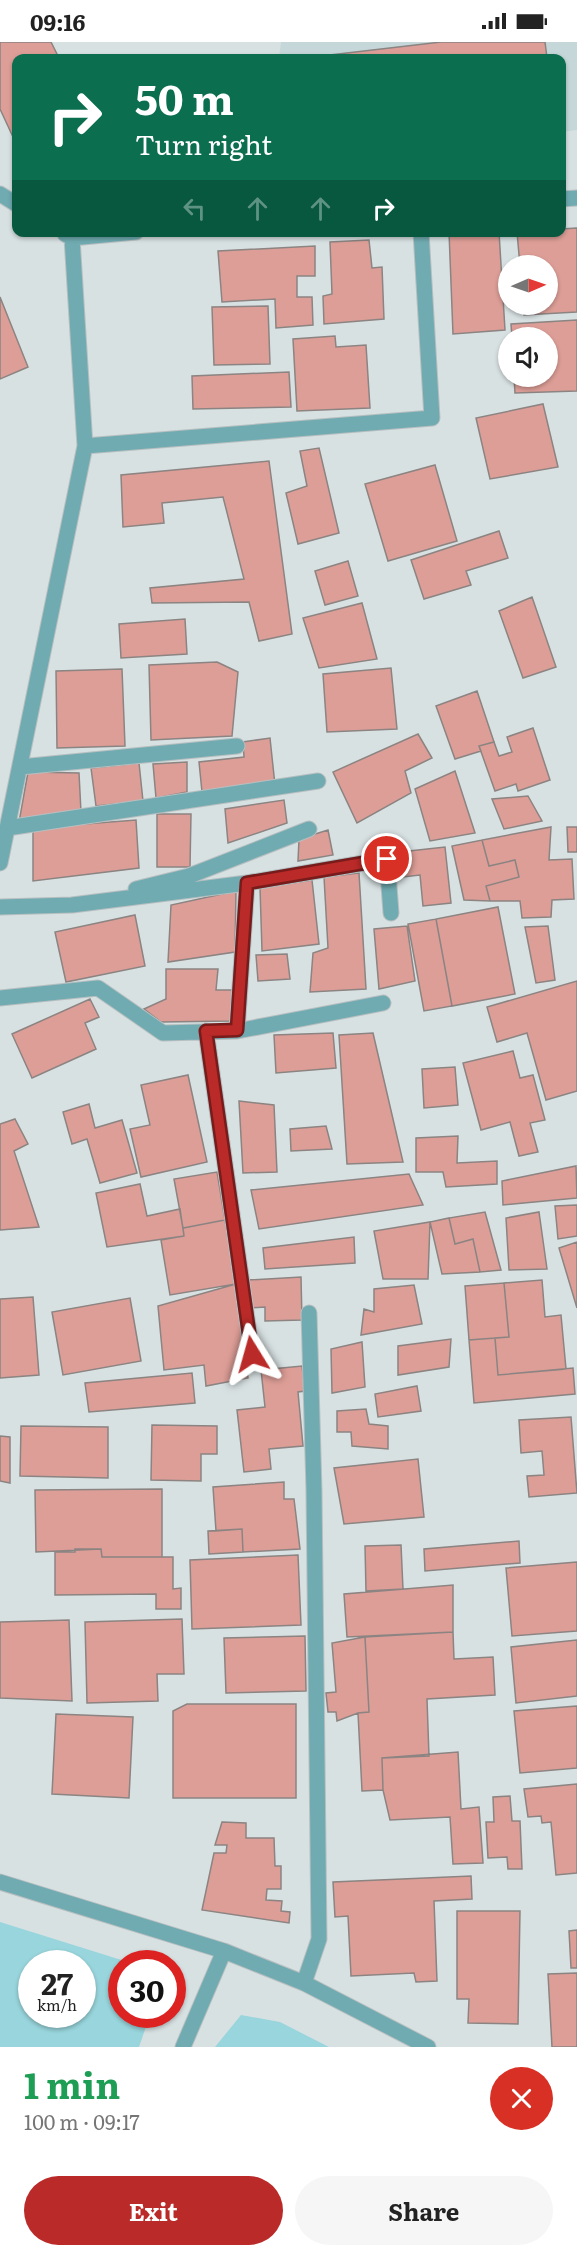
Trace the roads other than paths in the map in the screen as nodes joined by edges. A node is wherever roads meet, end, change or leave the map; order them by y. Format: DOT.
graph roads {
  1 [pos="68,237"];
  2 [pos="421,237"];
  3 [pos="85,446"];
  4 [pos="237,746"];
  5 [pos="20,767"];
  6 [pos="318,781"];
  7 [pos="7,828"];
  8 [pos="309,829"];
  9 [pos="0,863"];
  10 [pos="247,883"];
  11 [pos="72,905"];
  12 [pos="0,907"];
  13 [pos="391,913"];
  14 [pos="0,998"];
  15 [pos="383,1003"];
  16 [pos="237,1030"];
  17 [pos="206,1031"];
  18 [pos="309,1313"];
  19 [pos="252,1354"];
  20 [pos="0,1882"];
  21 [pos="224,1952"];
  22 [pos="304,1983"];
  23 [pos="183,2047"];
  24 [pos="428,2047"];
  1 -- 3 [label="street"];
  2 -- 3 [label="street"];
  3 -- 5 [label="street"];
  4 -- 5 [label="street"];
  5 -- 7 [label="street"];
  6 -- 7 [label="street"];
  7 -- 9 [label="street"];
  8 -- 11 [label="street"];
  10 -- 11 [label="street"];
  10 -- 13 [label="street"];
  10 -- 16 [label="street"];
  11 -- 12 [label="street"];
  14 -- 17 [label="street"];
  15 -- 16 [label="street"];
  16 -- 17 [label="street"];
  17 -- 19 [label="street"];
  18 -- 22 [label="street"];
  20 -- 21 [label="street"];
  21 -- 22 [label="street"];
  21 -- 23 [label="street"];
  22 -- 24 [label="street"];
}
